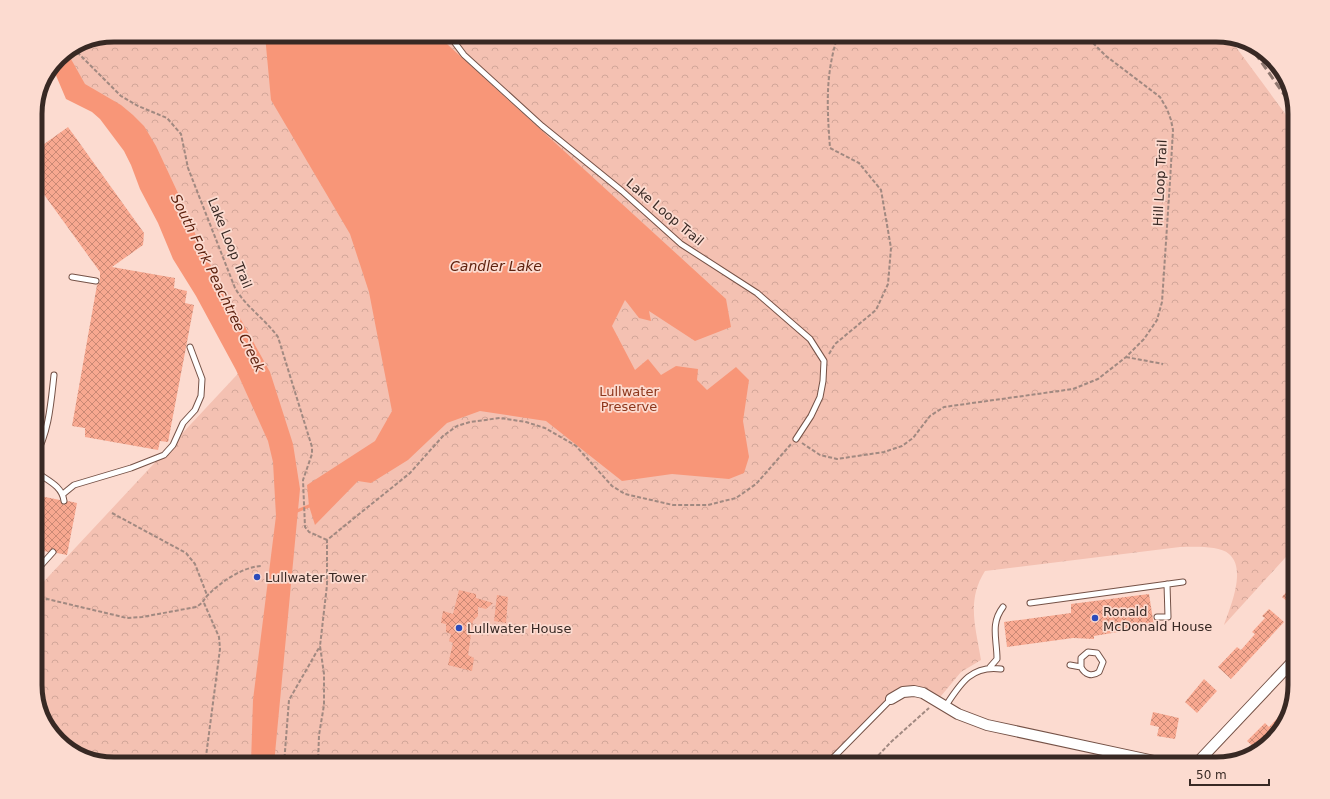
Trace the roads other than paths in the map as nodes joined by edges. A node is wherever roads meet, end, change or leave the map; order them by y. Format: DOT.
graph roads {
  1 [pos="454,42"];
  2 [pos="72,277"];
  3 [pos="96,281"];
  4 [pos="190,347"];
  5 [pos="54,376"];
  6 [pos="796,439"];
  7 [pos="42,442"];
  8 [pos="42,476"];
  9 [pos="63,494"];
  10 [pos="64,500"];
  11 [pos="53,552"];
  12 [pos="42,564"];
  13 [pos="1183,582"];
  14 [pos="1167,584"];
  15 [pos="1030,603"];
  16 [pos="1003,607"];
  17 [pos="1157,617"];
  18 [pos="1070,666"];
  19 [pos="1288,666"];
  20 [pos="990,667"];
  21 [pos="1081,667"];
  22 [pos="1001,669"];
  23 [pos="891,699"];
  24 [pos="941,704"];
  25 [pos="834,757"];
  26 [pos="1136,757"];
  27 [pos="1202,757"];
  1 -- 6 [label="lane, Lake Loop Trail"];
  2 -- 3 [label="lane"];
  4 -- 9 [label="lane"];
  5 -- 7 [label="lane"];
  8 -- 9 [label="lane"];
  9 -- 10 [label="lane"];
  11 -- 12 [label="lane"];
  13 -- 14 [label="lane"];
  14 -- 15 [label="lane"];
  14 -- 17 [label="lane"];
  16 -- 20 [label="lane"];
  18 -- 21 [label="lane"];
  19 -- 27 [label="street"];
  20 -- 22 [label="lane"];
  20 -- 24 [label="lane"];
  21 -- 21 [label="lane"];
  23 -- 24 [label="street"];
  23 -- 25 [label="lane"];
  24 -- 26 [label="street"];
}
